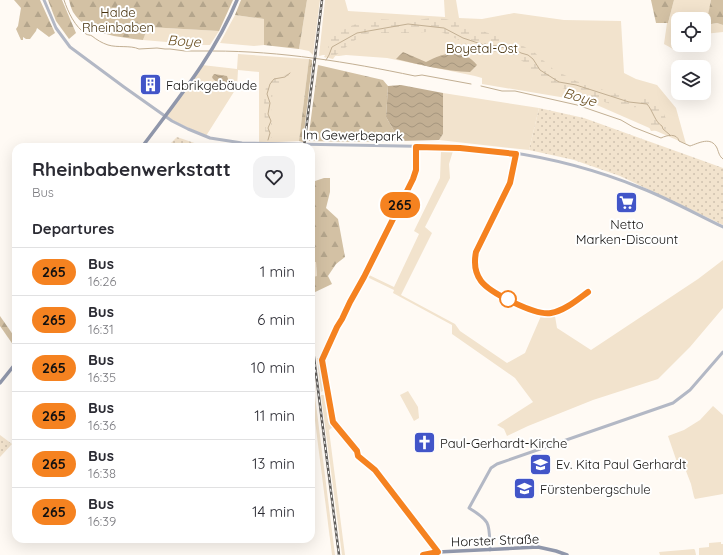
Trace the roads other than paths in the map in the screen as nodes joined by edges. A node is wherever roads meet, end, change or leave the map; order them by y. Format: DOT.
graph roads {
  1 [pos="44,0"];
  2 [pos="237,0"];
  3 [pos="166,116"];
  4 [pos="145,143"];
  5 [pos="233,143"];
  6 [pos="315,145"];
  7 [pos="723,227"];
  8 [pos="723,352"];
  9 [pos="12,368"];
  10 [pos="0,383"];
  11 [pos="490,550"];
  12 [pos="423,555"];
  13 [pos="567,555"];
  1 -- 3 [label="street, Im Gewerbepark"];
  2 -- 3 [label="main road"];
  3 -- 4 [label="main road"];
  3 -- 5 [label="street, Im Gewerbepark"];
  6 -- 7 [label="street, Im Gewerbepark"];
  8 -- 11 [label="street"];
  9 -- 10 [label="main road"];
  11 -- 12 [label="main road, Horster Straße"];
  11 -- 13 [label="main road, Horster Straße"];
}
